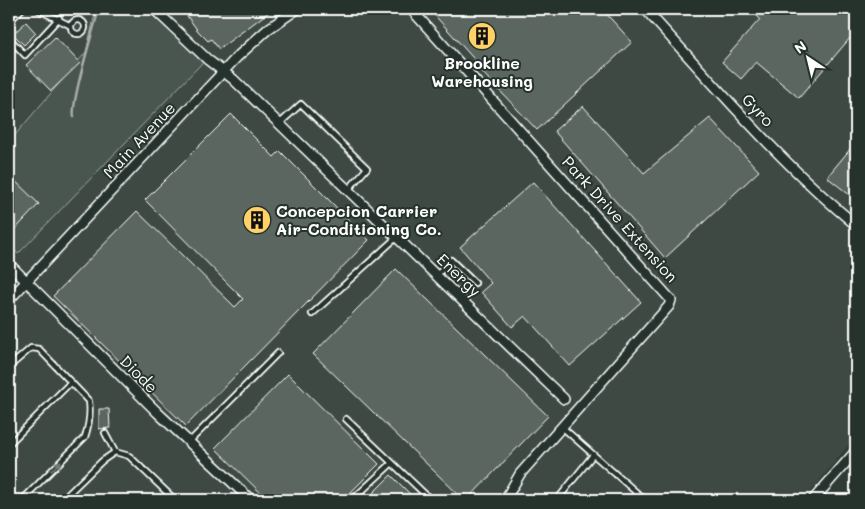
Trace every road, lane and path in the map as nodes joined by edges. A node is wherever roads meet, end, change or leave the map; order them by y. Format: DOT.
graph roads {
  1 [pos="11,9"];
  2 [pos="22,9"];
  3 [pos="37,9"];
  4 [pos="154,9"];
  5 [pos="298,9"];
  6 [pos="411,9"];
  7 [pos="645,9"];
  8 [pos="17,14"];
  9 [pos="59,18"];
  10 [pos="9,22"];
  11 [pos="71,26"];
  12 [pos="9,38"];
  13 [pos="223,72"];
  14 [pos="280,124"];
  15 [pos="348,190"];
  16 [pos="856,225"];
  17 [pos="397,237"];
  18 [pos="9,264"];
  19 [pos="437,275"];
  20 [pos="26,282"];
  21 [pos="475,283"];
  22 [pos="9,300"];
  23 [pos="312,314"];
  24 [pos="278,353"];
  25 [pos="9,367"];
  26 [pos="71,382"];
  27 [pos="564,399"];
  28 [pos="346,420"];
  29 [pos="560,426"];
  30 [pos="105,433"];
  31 [pos="189,442"];
  32 [pos="9,444"];
  33 [pos="856,450"];
  34 [pos="115,452"];
  35 [pos="593,455"];
  36 [pos="392,463"];
  37 [pos="22,500"];
  38 [pos="62,500"];
  39 [pos="175,500"];
  40 [pos="252,500"];
  41 [pos="352,500"];
  42 [pos="431,500"];
  43 [pos="505,500"];
  44 [pos="557,500"];
  45 [pos="645,500"];
  46 [pos="813,500"];
  1 -- 8 [label="lane"];
  2 -- 8 [label="lane"];
  3 -- 9 [label="lane"];
  4 -- 13 [label="street, Energy"];
  5 -- 13 [label="street, Main Avenue"];
  6 -- 29 [label="street, Park Drive Extension"];
  7 -- 16 [label="street, Gyro"];
  8 -- 10 [label="lane"];
  9 -- 11 [label="lane"];
  9 -- 12 [label="lane"];
  13 -- 14 [label="street, Energy"];
  13 -- 20 [label="street, Main Avenue"];
  14 -- 15 [label="street, Energy"];
  14 -- 15 [label="lane"];
  15 -- 17 [label="street, Energy"];
  17 -- 19 [label="street, Energy"];
  17 -- 23 [label="lane"];
  18 -- 20 [label="street, Diode"];
  19 -- 21 [label="lane"];
  19 -- 27 [label="street, Energy"];
  20 -- 22 [label="street, Main Avenue"];
  20 -- 31 [label="street, Diode"];
  24 -- 31 [label="lane"];
  25 -- 26 [label="lane"];
  26 -- 32 [label="lane"];
  37 -- 26 [label="lane, one-way"];
  28 -- 36 [label="lane"];
  29 -- 35 [label="lane"];
  29 -- 43 [label="street, Park Drive Extension"];
  30 -- 34 [label="lane"];
  31 -- 40 [label="street, Diode"];
  33 -- 46 [label="street"];
  34 -- 38 [label="lane"];
  34 -- 39 [label="lane"];
  35 -- 44 [label="lane"];
  35 -- 45 [label="lane"];
  36 -- 41 [label="lane"];
  36 -- 42 [label="lane"];
}
